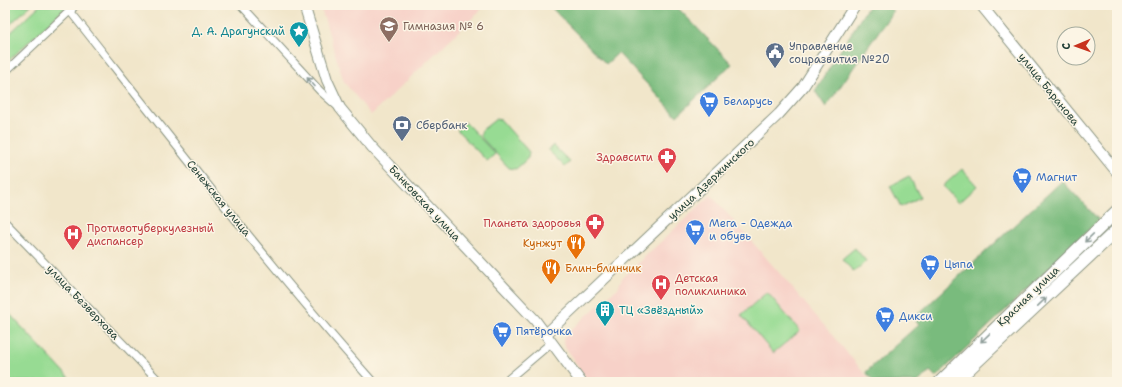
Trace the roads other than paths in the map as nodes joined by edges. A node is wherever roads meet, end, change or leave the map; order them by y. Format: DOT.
graph roads {
  1 [pos="76,5"];
  2 [pos="242,5"];
  3 [pos="304,5"];
  4 [pos="855,5"];
  5 [pos="981,5"];
  6 [pos="70,11"];
  7 [pos="5,72"];
  8 [pos="340,108"];
  9 [pos="1117,172"];
  10 [pos="1117,211"];
  11 [pos="5,222"];
  12 [pos="1117,230"];
  13 [pos="549,338"];
  14 [pos="160,382"];
  15 [pos="373,382"];
  16 [pos="505,382"];
  17 [pos="581,382"];
  18 [pos="940,382"];
  19 [pos="955,382"];
  1 -- 6 [label="street"];
  8 -- 2 [label="street, one-way"];
  3 -- 8 [label="street, Банковская улица"];
  4 -- 13 [label="street, улица Дзержинского"];
  5 -- 9 [label="street, улица Баранова"];
  6 -- 7 [label="street"];
  6 -- 15 [label="street, Сенежская улица"];
  8 -- 13 [label="street, Банковская улица"];
  10 -- 18 [label="highway, Красная улица, one-way"];
  11 -- 14 [label="street, улица Безверхова"];
  19 -- 12 [label="highway, Красная улица, one-way"];
  13 -- 16 [label="street, улица Дзержинского"];
  13 -- 17 [label="street, Банковская улица"];
}
